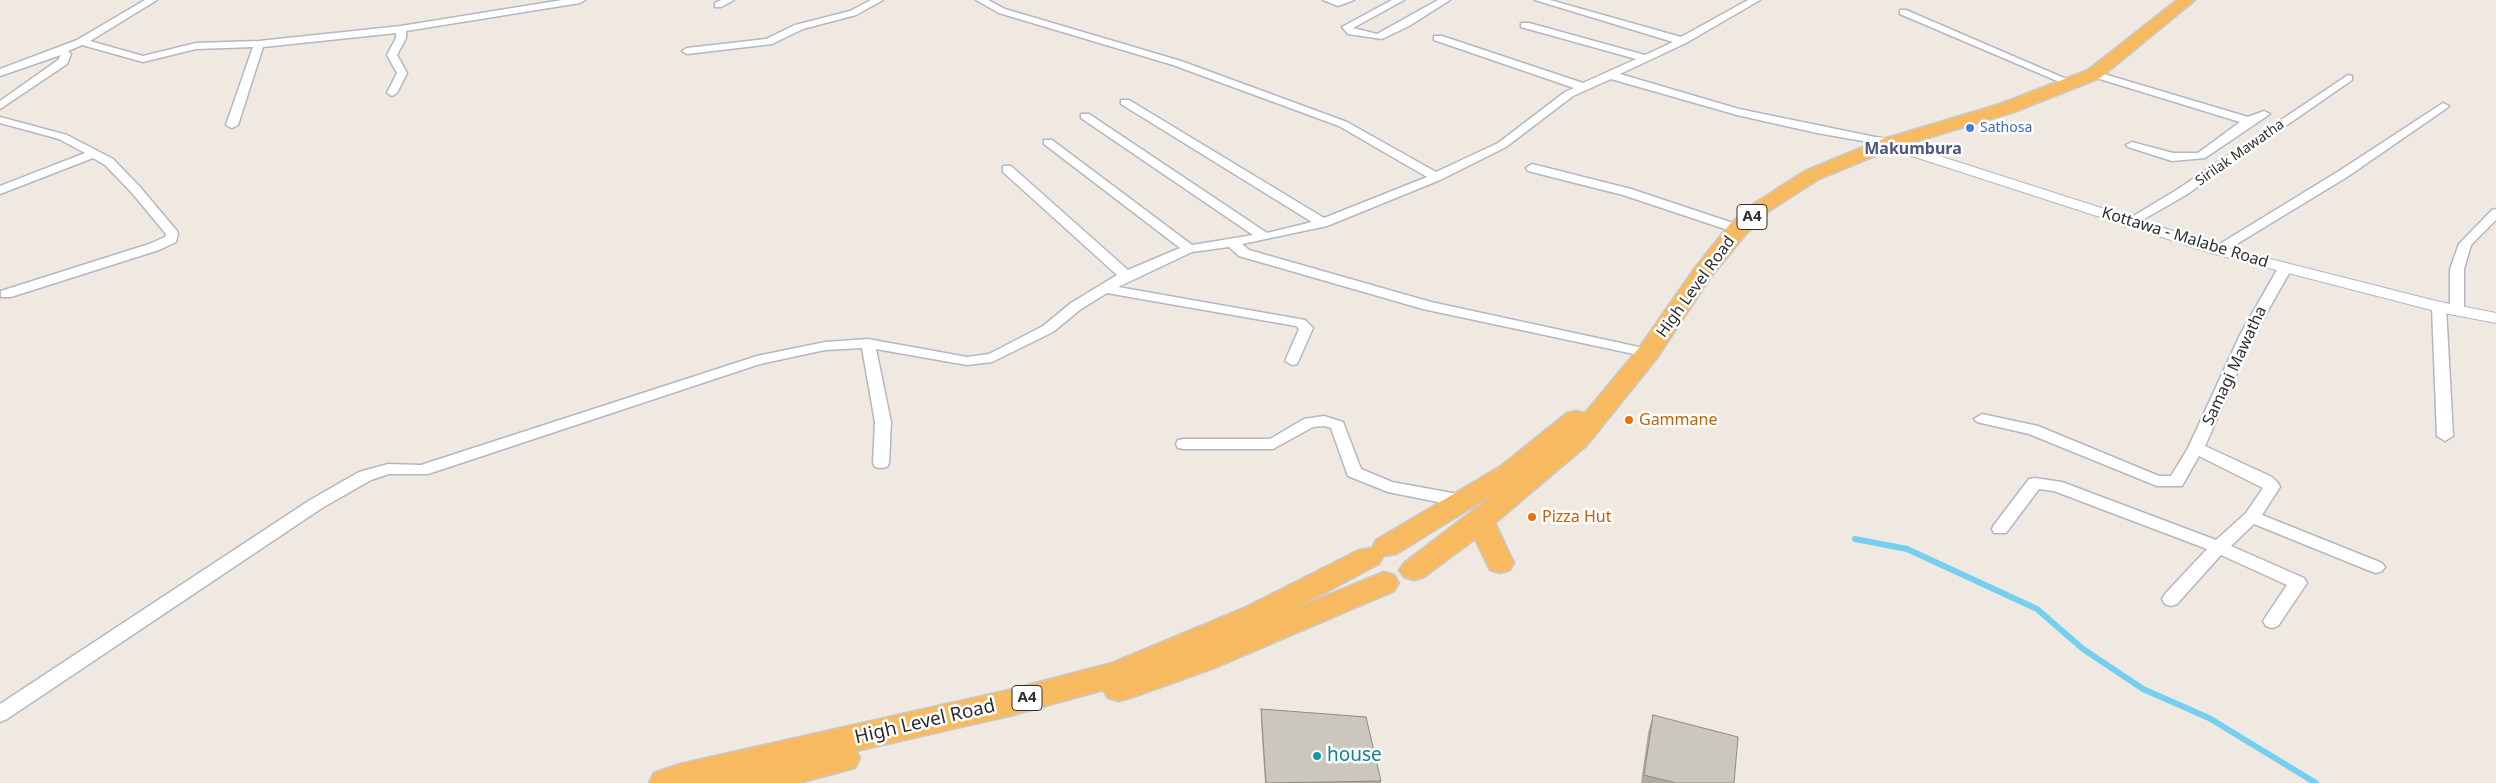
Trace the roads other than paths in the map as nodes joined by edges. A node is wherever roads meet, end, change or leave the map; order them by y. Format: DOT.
graph roads {
  1 [pos="152,0"];
  2 [pos="580,0"];
  3 [pos="729,0"];
  4 [pos="878,0"];
  5 [pos="981,0"];
  6 [pos="1328,0"];
  7 [pos="1349,0"];
  8 [pos="1399,0"];
  9 [pos="1444,0"];
  10 [pos="1540,0"];
  11 [pos="1754,0"];
  12 [pos="2178,1"];
  13 [pos="718,5"];
  14 [pos="1903,12"];
  15 [pos="1525,24"];
  16 [pos="401,29"];
  17 [pos="1438,38"];
  18 [pos="1682,41"];
  19 [pos="82,42"];
  20 [pos="259,44"];
  21 [pos="61,50"];
  22 [pos="687,51"];
  23 [pos="1645,58"];
  24 [pos="0,73"];
  25 [pos="2094,74"];
  26 [pos="1610,76"];
  27 [pos="2348,78"];
  28 [pos="2066,81"];
  29 [pos="1583,87"];
  30 [pos="392,93"];
  31 [pos="1125,102"];
  32 [pos="0,106"];
  33 [pos="2443,106"];
  34 [pos="2264,114"];
  35 [pos="1085,116"];
  36 [pos="0,120"];
  37 [pos="2249,122"];
  38 [pos="232,125"];
  39 [pos="1048,142"];
  40 [pos="1883,142"];
  41 [pos="2132,145"];
  42 [pos="94,154"];
  43 [pos="1532,168"];
  44 [pos="1007,169"];
  45 [pos="1436,177"];
  46 [pos="0,190"];
  47 [pos="2496,213"];
  48 [pos="1323,223"];
  49 [pos="2128,223"];
  50 [pos="1729,226"];
  51 [pos="1265,237"];
  52 [pos="1232,242"];
  53 [pos="1189,249"];
  54 [pos="2216,250"];
  55 [pos="2284,268"];
  56 [pos="1126,276"];
  57 [pos="1107,289"];
  58 [pos="6,294"];
  59 [pos="2439,306"];
  60 [pos="2457,311"];
  61 [pos="2496,318"];
  62 [pos="868,343"];
  63 [pos="1642,352"];
  64 [pos="1292,361"];
  65 [pos="1982,419"];
  66 [pos="2445,436"];
  67 [pos="1184,444"];
  68 [pos="2196,448"];
  69 [pos="880,463"];
  70 [pos="1472,511"];
  71 [pos="2252,518"];
  72 [pos="2000,529"];
  73 [pos="2220,547"];
  74 [pos="1379,562"];
  75 [pos="1500,563"];
  76 [pos="2376,568"];
  77 [pos="2170,599"];
  78 [pos="2272,621"];
  79 [pos="0,714"];
  80 [pos="666,783"];
  81 [pos="742,783"];
  1 -- 19 [label="street"];
  2 -- 16 [label="street"];
  3 -- 13 [label="street"];
  4 -- 22 [label="street"];
  5 -- 45 [label="street"];
  6 -- 7 [label="street"];
  8 -- 9 [label="street"];
  10 -- 18 [label="street"];
  11 -- 18 [label="street"];
  12 -- 25 [label="highway, High Level Road / A4"];
  12 -- 28 [label="highway, High Level Road / A4"];
  14 -- 28 [label="street"];
  15 -- 23 [label="street"];
  16 -- 20 [label="street"];
  16 -- 30 [label="street"];
  17 -- 29 [label="street"];
  18 -- 23 [label="street"];
  19 -- 20 [label="street"];
  19 -- 21 [label="street"];
  20 -- 38 [label="street"];
  21 -- 24 [label="street"];
  21 -- 32 [label="street"];
  23 -- 26 [label="street"];
  25 -- 37 [label="street"];
  25 -- 40 [label="highway, High Level Road / A4"];
  26 -- 29 [label="street"];
  26 -- 40 [label="street"];
  27 -- 49 [label="street, Sirilak Mawatha"];
  28 -- 40 [label="highway, High Level Road / A4"];
  29 -- 45 [label="street"];
  31 -- 48 [label="street"];
  33 -- 54 [label="street"];
  34 -- 37 [label="street"];
  35 -- 51 [label="street"];
  36 -- 42 [label="street"];
  37 -- 41 [label="street"];
  39 -- 53 [label="street"];
  40 -- 49 [label="street, Kottawa - Malabe Road"];
  40 -- 50 [label="highway, High Level Road / A4"];
  40 -- 63 [label="highway, High Level Road / A4"];
  42 -- 46 [label="street"];
  42 -- 58 [label="street"];
  43 -- 50 [label="street"];
  44 -- 56 [label="street"];
  45 -- 48 [label="street"];
  47 -- 60 [label="street"];
  48 -- 51 [label="street"];
  49 -- 54 [label="street, Kottawa - Malabe Road"];
  50 -- 63 [label="highway, High Level Road / A4"];
  51 -- 52 [label="street"];
  52 -- 53 [label="street"];
  52 -- 63 [label="street"];
  53 -- 56 [label="street"];
  54 -- 55 [label="street, Kottawa - Malabe Road"];
  55 -- 59 [label="street, Kottawa - Malabe Road"];
  55 -- 68 [label="street, Samagi Mawatha"];
  56 -- 57 [label="street"];
  57 -- 62 [label="street"];
  57 -- 64 [label="street"];
  59 -- 60 [label="street, Kottawa - Malabe Road"];
  59 -- 66 [label="street"];
  60 -- 61 [label="street, Kottawa - Malabe Road"];
  62 -- 69 [label="street"];
  62 -- 79 [label="street"];
  63 -- 70 [label="highway, High Level Road / A4"];
  65 -- 68 [label="street, Samagi Mawatha"];
  67 -- 70 [label="street"];
  68 -- 71 [label="street"];
  70 -- 74 [label="highway, High Level Road / A4"];
  70 -- 74 [label="highway, High Level Road / A4"];
  70 -- 75 [label="highway"];
  71 -- 73 [label="street"];
  71 -- 76 [label="street"];
  72 -- 73 [label="street"];
  73 -- 77 [label="street"];
  73 -- 78 [label="street"];
  74 -- 80 [label="highway, High Level Road / A4"];
  74 -- 81 [label="highway, High Level Road / A4"];
}
